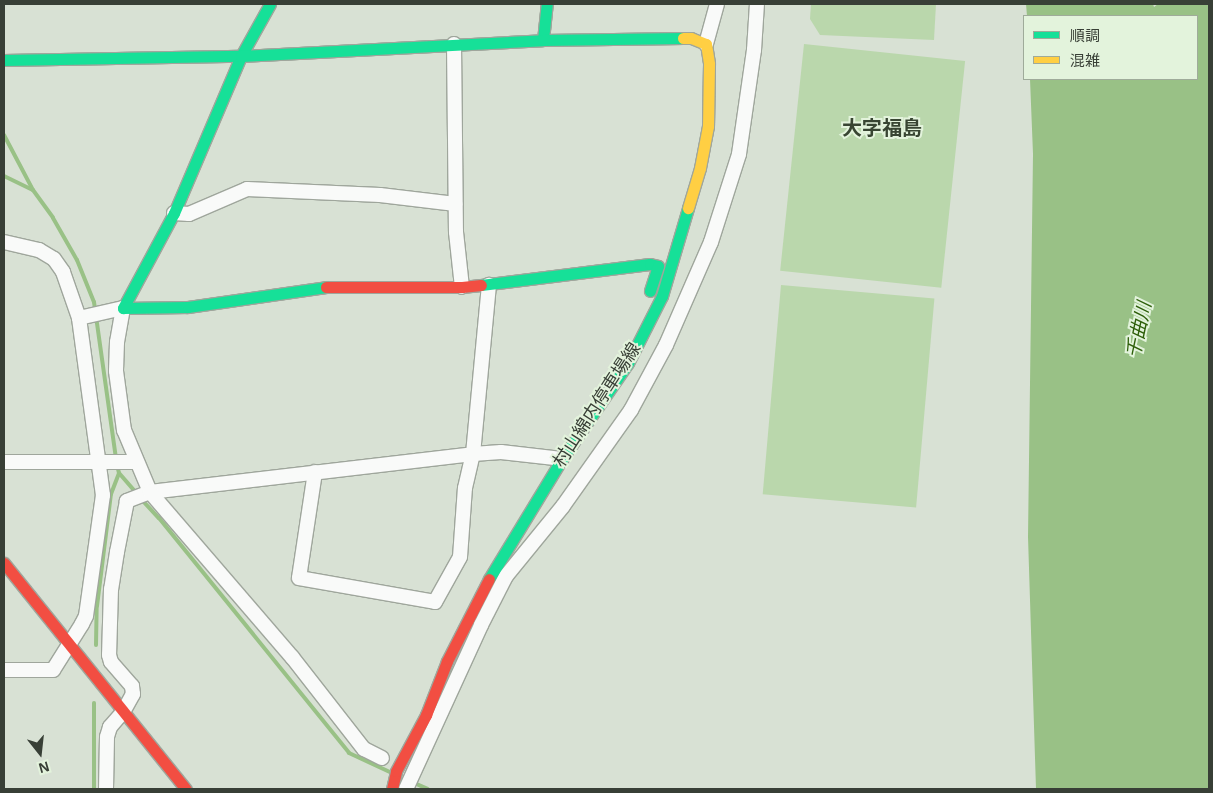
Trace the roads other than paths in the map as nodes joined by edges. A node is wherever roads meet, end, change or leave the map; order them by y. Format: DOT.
graph roads {
  1 [pos="270,4"];
  2 [pos="547,4"];
  3 [pos="717,4"];
  4 [pos="757,4"];
  5 [pos="543,40"];
  6 [pos="454,44"];
  7 [pos="706,44"];
  8 [pos="240,56"];
  9 [pos="4,60"];
  10 [pos="455,204"];
  11 [pos="174,214"];
  12 [pos="4,242"];
  13 [pos="489,285"];
  14 [pos="462,287"];
  15 [pos="123,308"];
  16 [pos="654,313"];
  17 [pos="83,317"];
  18 [pos="473,454"];
  19 [pos="562,459"];
  20 [pos="4,462"];
  21 [pos="132,462"];
  22 [pos="102,463"];
  23 [pos="315,472"];
  24 [pos="148,492"];
  25 [pos="4,563"];
  26 [pos="68,643"];
  27 [pos="4,670"];
  28 [pos="123,712"];
  29 [pos="382,758"];
  30 [pos="106,789"];
  31 [pos="186,789"];
  32 [pos="392,789"];
  33 [pos="406,789"];
  1 -- 8 [label="street"];
  2 -- 5 [label="street"];
  3 -- 7 [label="street"];
  4 -- 33 [label="street"];
  5 -- 6 [label="street"];
  5 -- 7 [label="street"];
  6 -- 8 [label="street"];
  6 -- 10 [label="street"];
  7 -- 16 [label="street, 村山綿内停車場線"];
  8 -- 9 [label="street"];
  8 -- 11 [label="street"];
  10 -- 11 [label="street"];
  10 -- 14 [label="street"];
  11 -- 15 [label="street"];
  12 -- 17 [label="street"];
  13 -- 14 [label="street"];
  13 -- 16 [label="street"];
  13 -- 18 [label="street"];
  14 -- 15 [label="street"];
  15 -- 17 [label="street"];
  15 -- 21 [label="street"];
  16 -- 19 [label="street, 村山綿内停車場線"];
  17 -- 22 [label="street"];
  18 -- 19 [label="street"];
  18 -- 23 [label="street"];
  18 -- 23 [label="street"];
  19 -- 32 [label="street, 村山綿内停車場線"];
  20 -- 22 [label="street"];
  21 -- 22 [label="street"];
  21 -- 24 [label="street"];
  22 -- 26 [label="street"];
  23 -- 24 [label="street"];
  24 -- 28 [label="street"];
  24 -- 29 [label="street"];
  25 -- 26 [label="street"];
  26 -- 27 [label="street"];
  26 -- 28 [label="street"];
  28 -- 30 [label="street"];
  28 -- 31 [label="street"];
}
